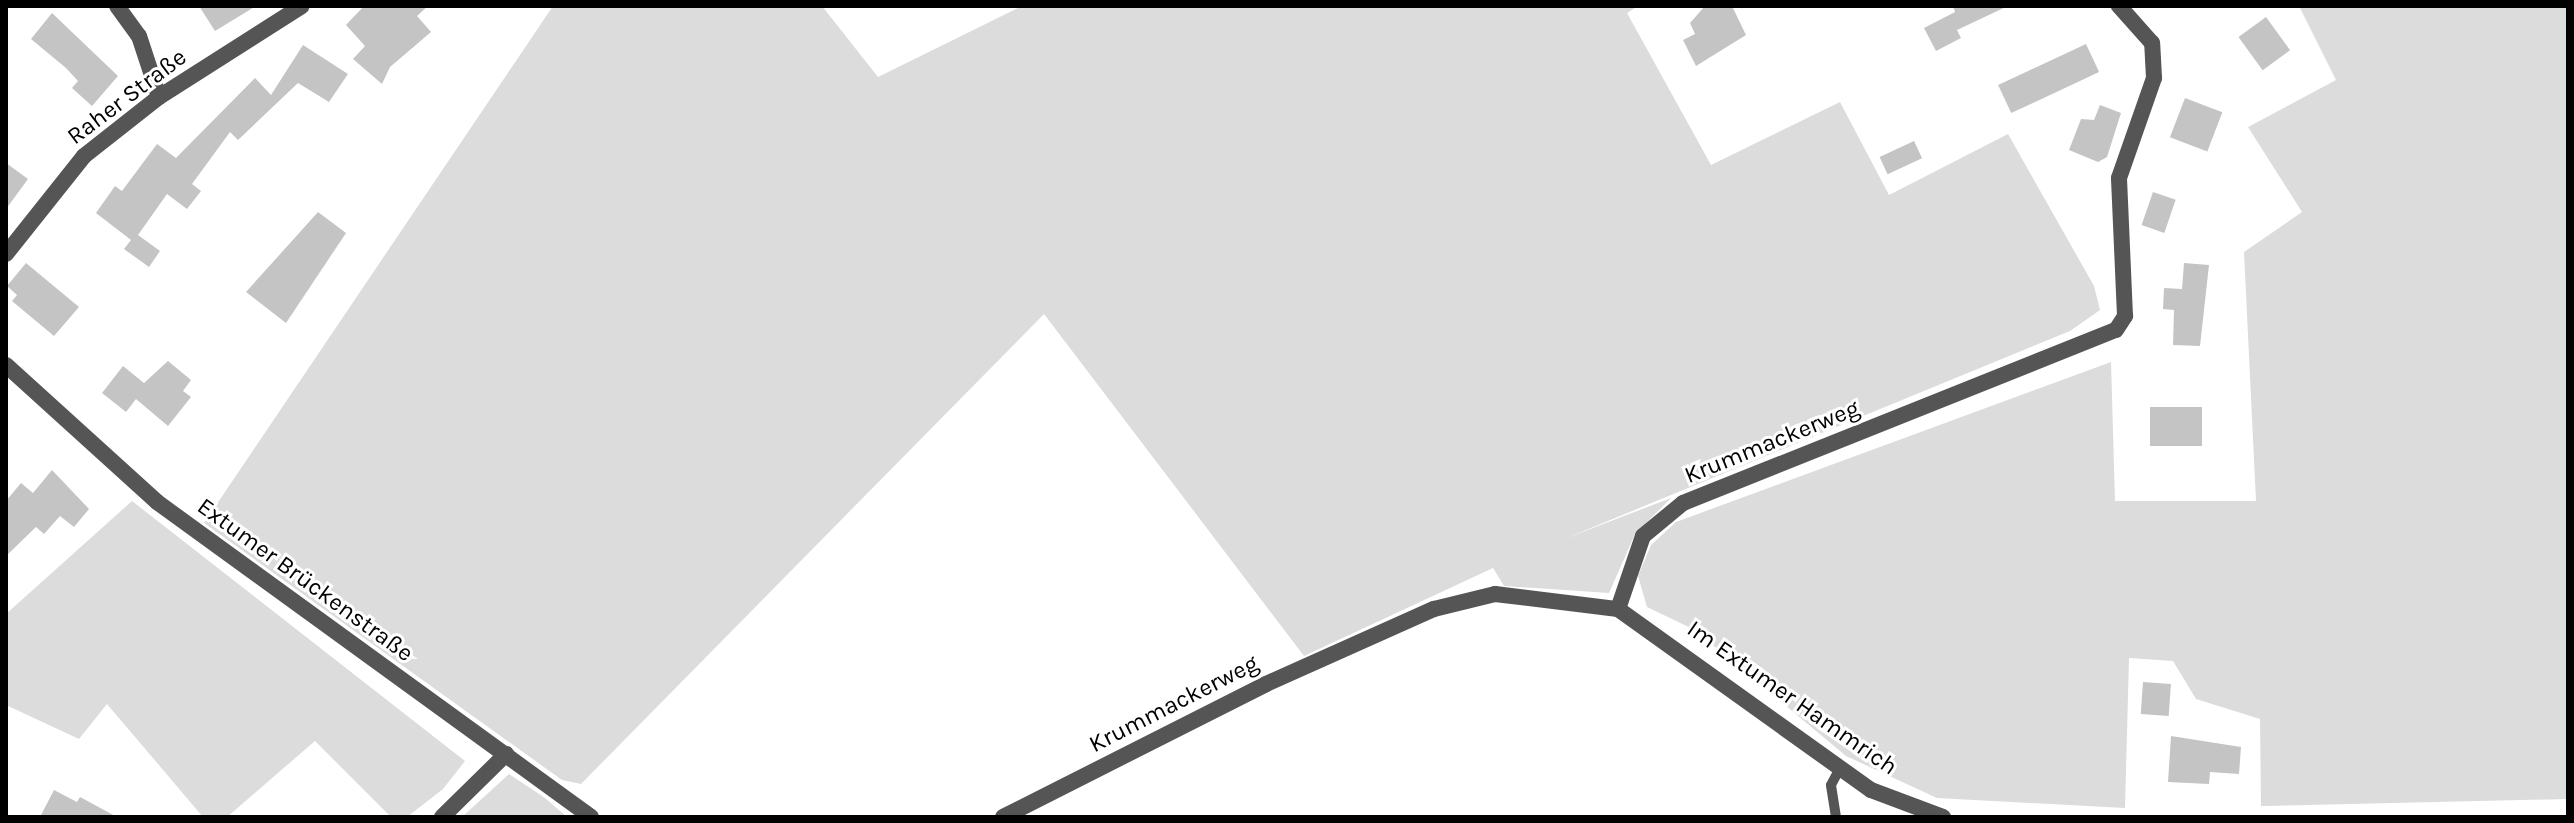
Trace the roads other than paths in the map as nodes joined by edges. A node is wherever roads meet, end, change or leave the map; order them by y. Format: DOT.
graph roads {
  1 [pos="117,6"];
  2 [pos="302,6"];
  3 [pos="2119,6"];
  4 [pos="159,97"];
  5 [pos="6,254"];
  6 [pos="6,365"];
  7 [pos="1618,609"];
  8 [pos="506,754"];
  9 [pos="1840,768"];
  10 [pos="442,817"];
  11 [pos="591,817"];
  12 [pos="1003,817"];
  13 [pos="1836,817"];
  14 [pos="1943,817"];
  1 -- 4 [label="street"];
  2 -- 4 [label="street, Raher Straße"];
  3 -- 7 [label="street, Krummackerweg"];
  4 -- 5 [label="street, Raher Straße"];
  6 -- 8 [label="street, Extumer Brückenstraße"];
  7 -- 9 [label="street, Im Extumer Hammrich"];
  7 -- 12 [label="street, Krummackerweg"];
  8 -- 10 [label="street"];
  8 -- 11 [label="street, Extumer Brückenstraße"];
  9 -- 13 [label="lane"];
  9 -- 14 [label="street, Im Extumer Hammrich"];
}
